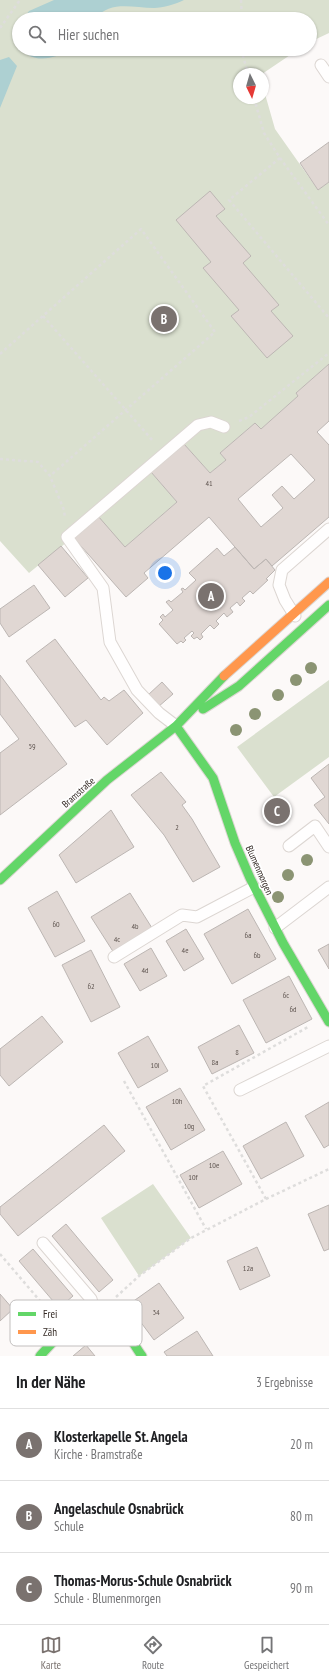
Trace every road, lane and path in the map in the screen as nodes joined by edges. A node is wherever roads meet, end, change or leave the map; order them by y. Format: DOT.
graph roads {
  1 [pos="20,0"];
  2 [pos="241,0"];
  3 [pos="242,12"];
  4 [pos="0,28"];
  5 [pos="243,56"];
  6 [pos="321,65"];
  7 [pos="246,68"];
  8 [pos="329,77"];
  9 [pos="256,104"];
  10 [pos="280,158"];
  11 [pos="329,225"];
  12 [pos="43,316"];
  13 [pos="329,318"];
  14 [pos="329,353"];
  15 [pos="0,354"];
  16 [pos="126,410"];
  17 [pos="224,427"];
  18 [pos="164,453"];
  19 [pos="0,459"];
  20 [pos="50,476"];
  21 [pos="329,529"];
  22 [pos="67,537"];
  23 [pos="329,582"];
  24 [pos="329,605"];
  25 [pos="293,613"];
  26 [pos="304,627"];
  27 [pos="176,726"];
  28 [pos="289,846"];
  29 [pos="329,847"];
  30 [pos="0,880"];
  31 [pos="254,887"];
  32 [pos="329,887"];
  33 [pos="275,928"];
  34 [pos="114,957"];
  35 [pos="328,1020"];
  36 [pos="329,1046"];
  37 [pos="124,1081"];
  38 [pos="240,1090"];
  39 [pos="329,1169"];
  40 [pos="266,1199"];
  41 [pos="206,1229"];
  42 [pos="43,1243"];
  43 [pos="0,1254"];
  44 [pos="38,1300"];
  45 [pos="92,1300"];
  46 [pos="112,1300"];
  47 [pos="50,1346"];
  48 [pos="134,1346"];
  49 [pos="40,1356"];
  50 [pos="142,1356"];
  1 -- 4 [label="path"];
  2 -- 3 [label="path"];
  5 -- 7 [label="path"];
  6 -- 8 [label="lane"];
  9 -- 10 [label="path"];
  10 -- 11 [label="path"];
  10 -- 13 [label="path"];
  12 -- 15 [label="path"];
  12 -- 16 [label="path"];
  12 -- 16 [label="path"];
  14 -- 17 [label="path"];
  16 -- 18 [label="path"];
  16 -- 20 [label="path"];
  17 -- 18 [label="lane"];
  18 -- 22 [label="lane"];
  19 -- 20 [label="path"];
  20 -- 22 [label="path"];
  21 -- 25 [label="lane"];
  22 -- 27 [label="lane"];
  23 -- 25 [label="street, Bramstraße"];
  24 -- 26 [label="street, Bramstraße"];
  25 -- 26 [label="lane"];
  25 -- 27 [label="street, Bramstraße"];
  26 -- 27 [label="street, Bramstraße"];
  27 -- 30 [label="street, Bramstraße"];
  27 -- 31 [label="street, Blumenmorgen"];
  28 -- 29 [label="lane"];
  31 -- 33 [label="street, Blumenmorgen"];
  31 -- 34 [label="lane"];
  32 -- 33 [label="lane"];
  33 -- 35 [label="street, Blumenmorgen"];
  35 -- 40 [label="path"];
  36 -- 38 [label="lane"];
  37 -- 41 [label="path"];
  39 -- 40 [label="path"];
  40 -- 41 [label="path"];
  41 -- 46 [label="path"];
  42 -- 45 [label="lane"];
  43 -- 44 [label="path"];
  47 -- 49 [label="street"];
  48 -- 50 [label="street"];
}
